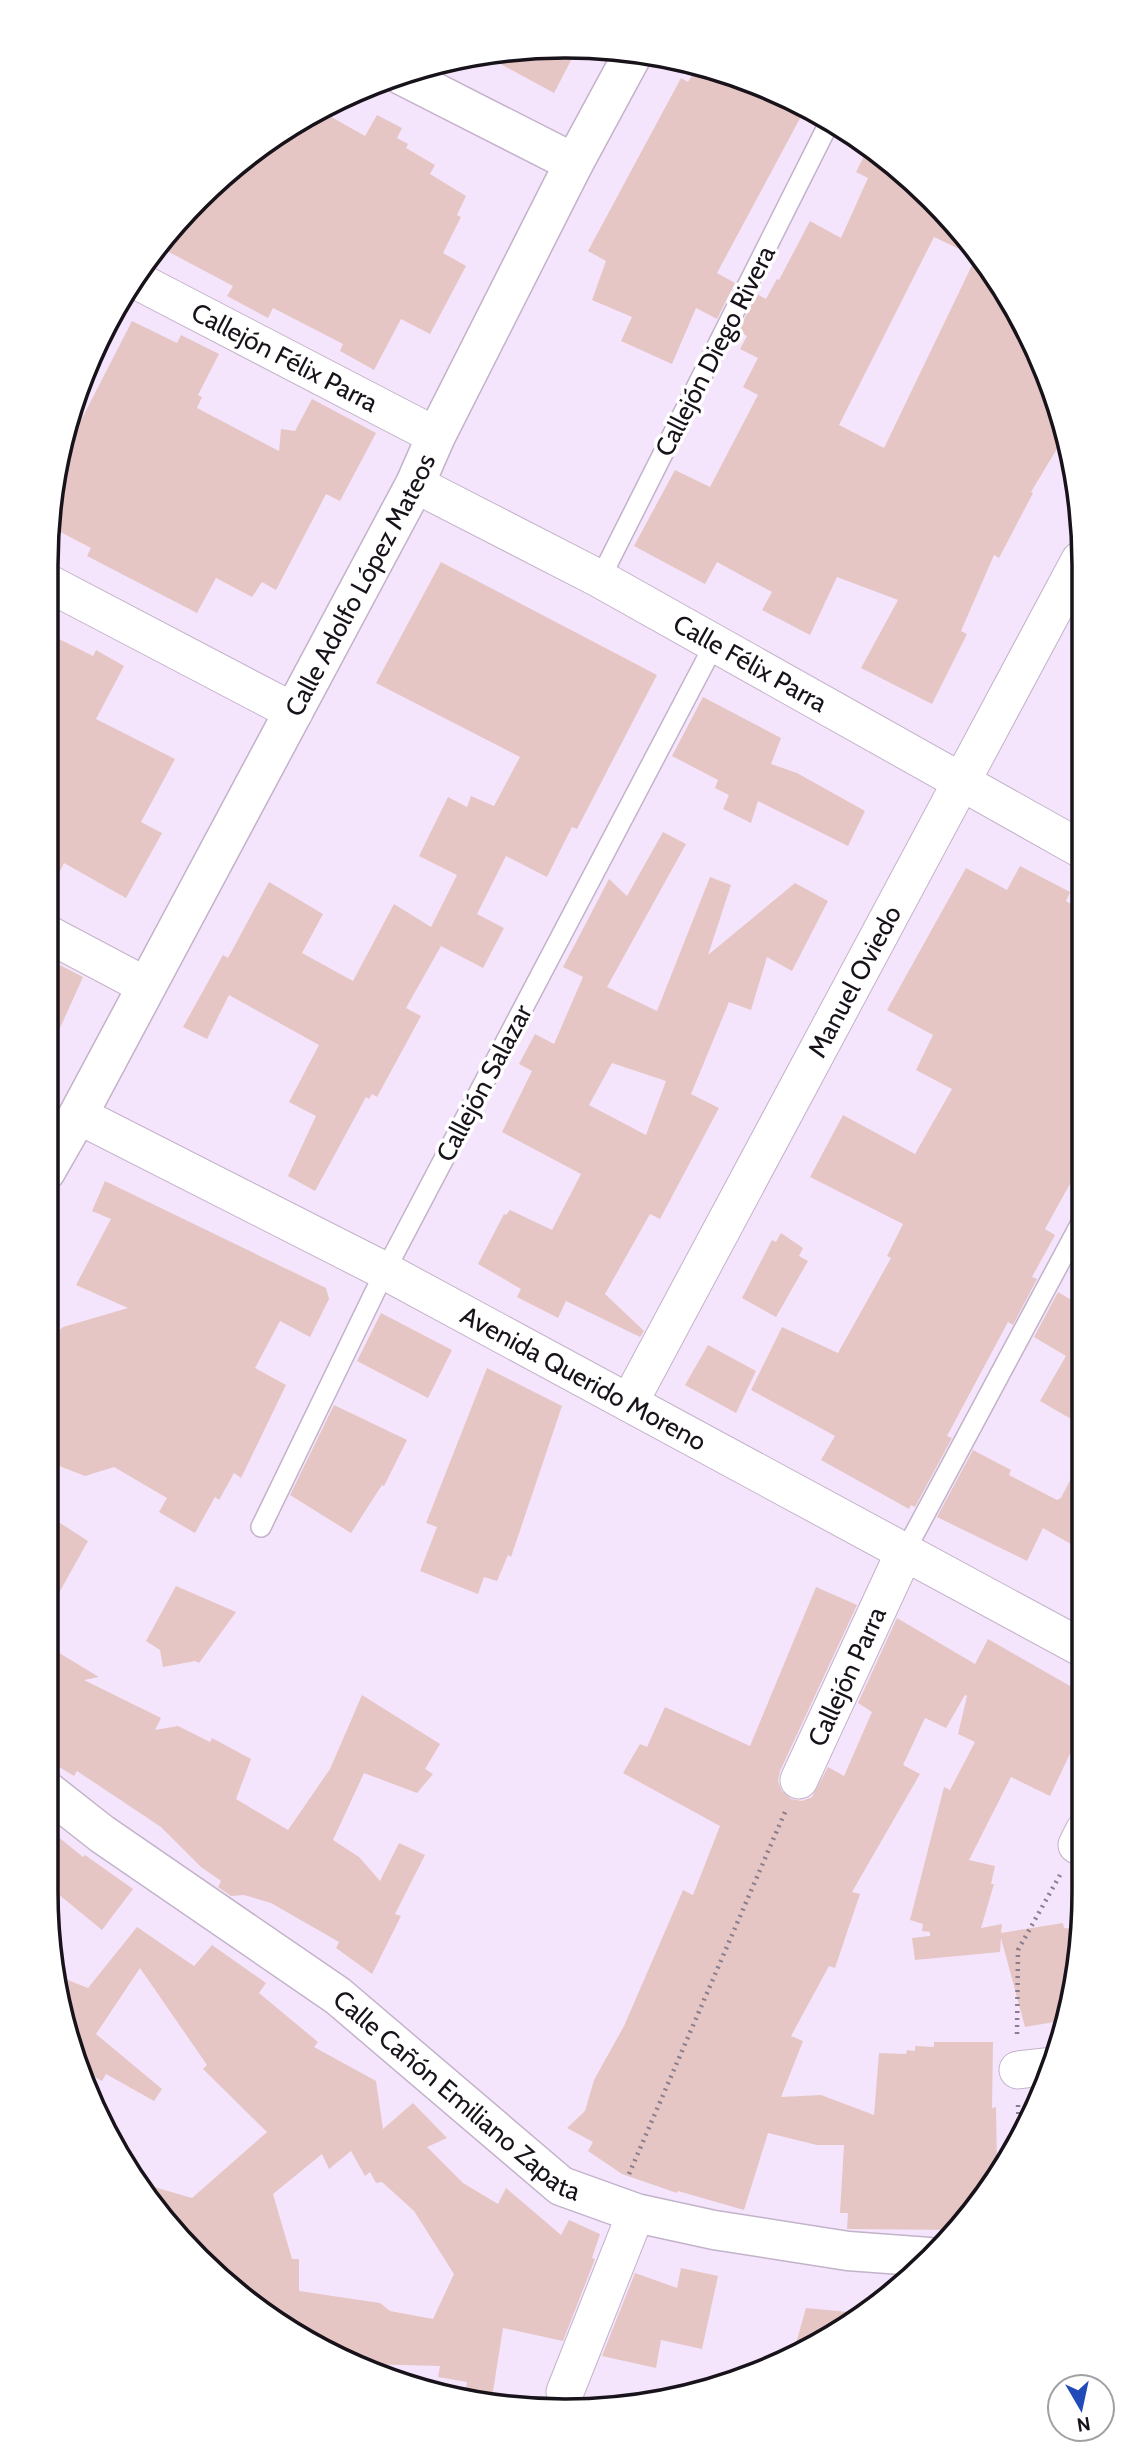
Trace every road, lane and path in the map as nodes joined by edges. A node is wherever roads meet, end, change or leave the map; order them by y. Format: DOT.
graph roads {
  1 [pos="629,62"];
  2 [pos="414,81"];
  3 [pos="826,130"];
  4 [pos="574,163"];
  5 [pos="143,284"];
  6 [pos="436,436"];
  7 [pos="415,484"];
  8 [pos="1072,575"];
  9 [pos="600,579"];
  10 [pos="58,588"];
  11 [pos="715,643"];
  12 [pos="294,712"];
  13 [pos="961,782"];
  14 [pos="1072,844"];
  15 [pos="58,939"];
  16 [pos="146,986"];
  17 [pos="79,1115"];
  18 [pos="58,1151"];
  19 [pos="1072,1240"];
  20 [pos="385,1271"];
  21 [pos="629,1403"];
  22 [pos="261,1527"];
  23 [pos="904,1553"];
  24 [pos="1072,1643"];
  25 [pos="799,1780"];
  26 [pos="58,1799"];
  27 [pos="1072,1854"];
  28 [pos="1035,2068"];
  29 [pos="640,2148"];
  30 [pos="636,2213"];
  31 [pos="918,2256"];
  32 [pos="565,2392"];
  1 -- 4 [label="street, Calle Adolfo López Mateos"];
  2 -- 4 [label="street"];
  3 -- 9 [label="lane, Callejón Diego Rivera"];
  4 -- 6 [label="street, Calle Adolfo López Mateos"];
  5 -- 6 [label="street, Callejón Félix Parra"];
  6 -- 7 [label="street, Calle Adolfo López Mateos"];
  7 -- 9 [label="street, Calle Félix Parra"];
  7 -- 12 [label="street, Calle Adolfo López Mateos"];
  8 -- 13 [label="street, Manuel Oviedo"];
  9 -- 11 [label="street, Calle Félix Parra"];
  10 -- 12 [label="street"];
  11 -- 13 [label="street, Calle Félix Parra"];
  11 -- 20 [label="lane, Callejón Salazar"];
  12 -- 16 [label="street, Calle Adolfo López Mateos"];
  13 -- 14 [label="street, Calle Félix Parra"];
  13 -- 21 [label="street, Manuel Oviedo"];
  15 -- 16 [label="street"];
  16 -- 17 [label="street, Calle Adolfo López Mateos"];
  17 -- 18 [label="street, Calle Adolfo López Mateos"];
  17 -- 20 [label="street, Avenida Querido Moreno"];
  19 -- 23 [label="lane, Callejón Parra"];
  20 -- 21 [label="street, Avenida Querido Moreno"];
  20 -- 22 [label="lane, Callejón Salazar"];
  21 -- 23 [label="street, Avenida Querido Moreno"];
  23 -- 24 [label="street, Avenida Querido Moreno"];
  23 -- 25 [label="street, Callejón Parra"];
  25 -- 29 [label="path, Callejón Parra"];
  26 -- 30 [label="street, Calle Cañón Emiliano Zapata"];
  27 -- 28 [label="path"];
  30 -- 31 [label="street, Calle Cañón Emiliano Zapata"];
  30 -- 32 [label="street"];
}
